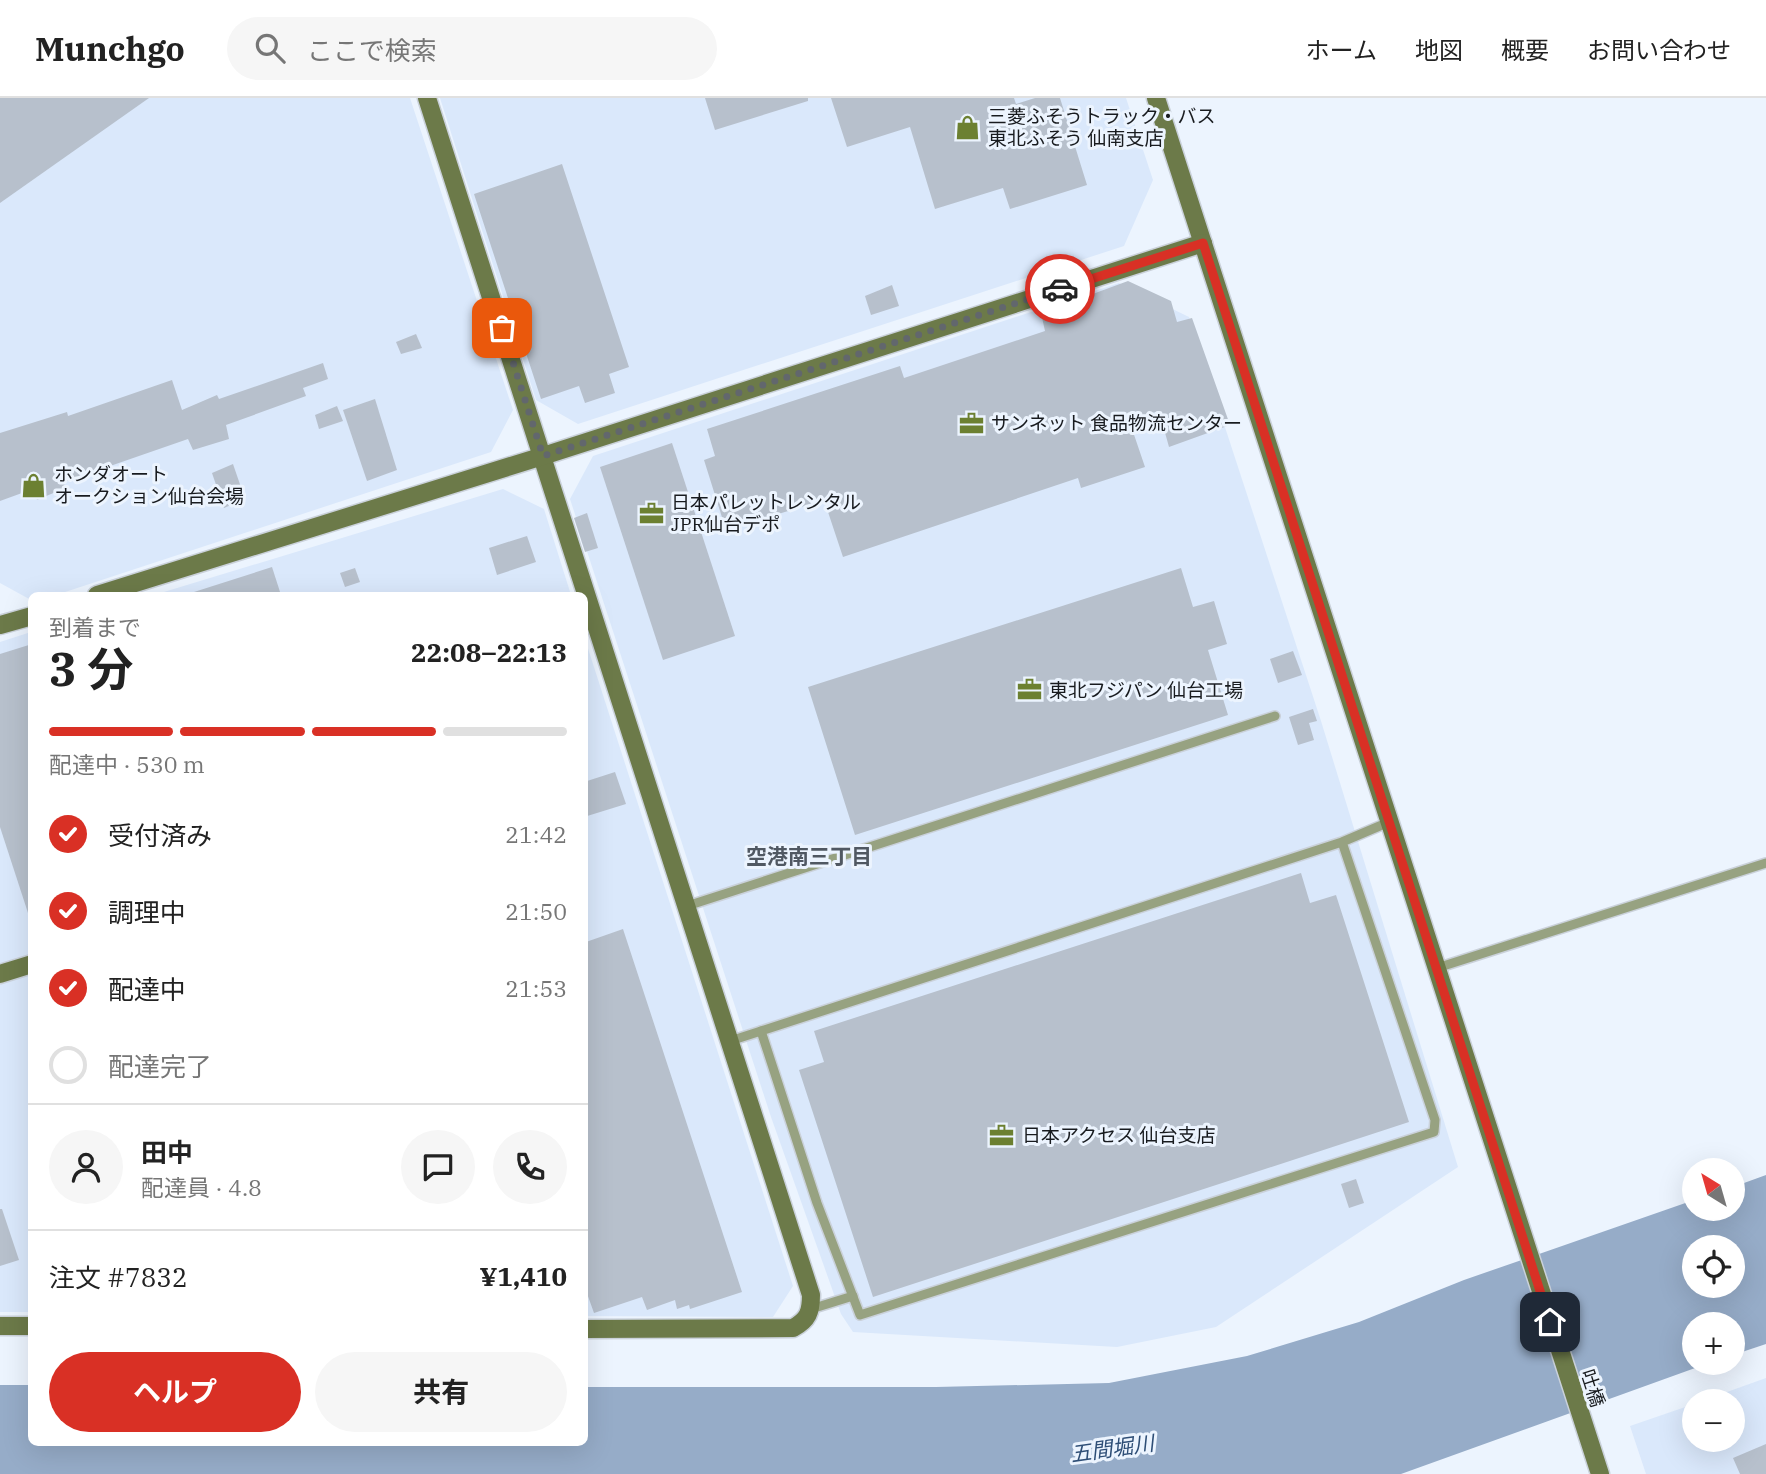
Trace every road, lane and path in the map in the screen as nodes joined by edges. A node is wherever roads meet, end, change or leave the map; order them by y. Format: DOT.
graph roads {
  1 [pos="427,98"];
  2 [pos="1156,98"];
  3 [pos="1203,243"];
  4 [pos="543,456"];
  5 [pos="107,592"];
  6 [pos="587,592"];
  7 [pos="588,597"];
  8 [pos="28,617"];
  9 [pos="0,625"];
  10 [pos="1275,716"];
  11 [pos="1389,822"];
  12 [pos="1342,842"];
  13 [pos="1766,863"];
  14 [pos="687,906"];
  15 [pos="28,965"];
  16 [pos="1437,968"];
  17 [pos="0,974"];
  18 [pos="761,1031"];
  19 [pos="730,1041"];
  20 [pos="853,1296"];
  21 [pos="811,1309"];
  22 [pos="0,1326"];
  23 [pos="28,1326"];
  24 [pos="588,1329"];
  25 [pos="1600,1474"];
  1 -- 4 [label="street"];
  2 -- 3 [label="street, 吐橋"];
  3 -- 4 [label="street"];
  3 -- 11 [label="street, 吐橋"];
  4 -- 5 [label="street"];
  4 -- 6 [label="street"];
  7 -- 14 [label="street"];
  8 -- 9 [label="street"];
  10 -- 14 [label="lane"];
  11 -- 12 [label="lane"];
  11 -- 16 [label="street, 吐橋"];
  12 -- 18 [label="lane"];
  12 -- 20 [label="lane"];
  13 -- 16 [label="lane"];
  14 -- 19 [label="street"];
  15 -- 17 [label="street"];
  16 -- 25 [label="street, 吐橋"];
  18 -- 19 [label="lane"];
  18 -- 20 [label="lane"];
  19 -- 21 [label="street"];
  20 -- 21 [label="lane"];
  21 -- 24 [label="street"];
  22 -- 23 [label="street"];
}
